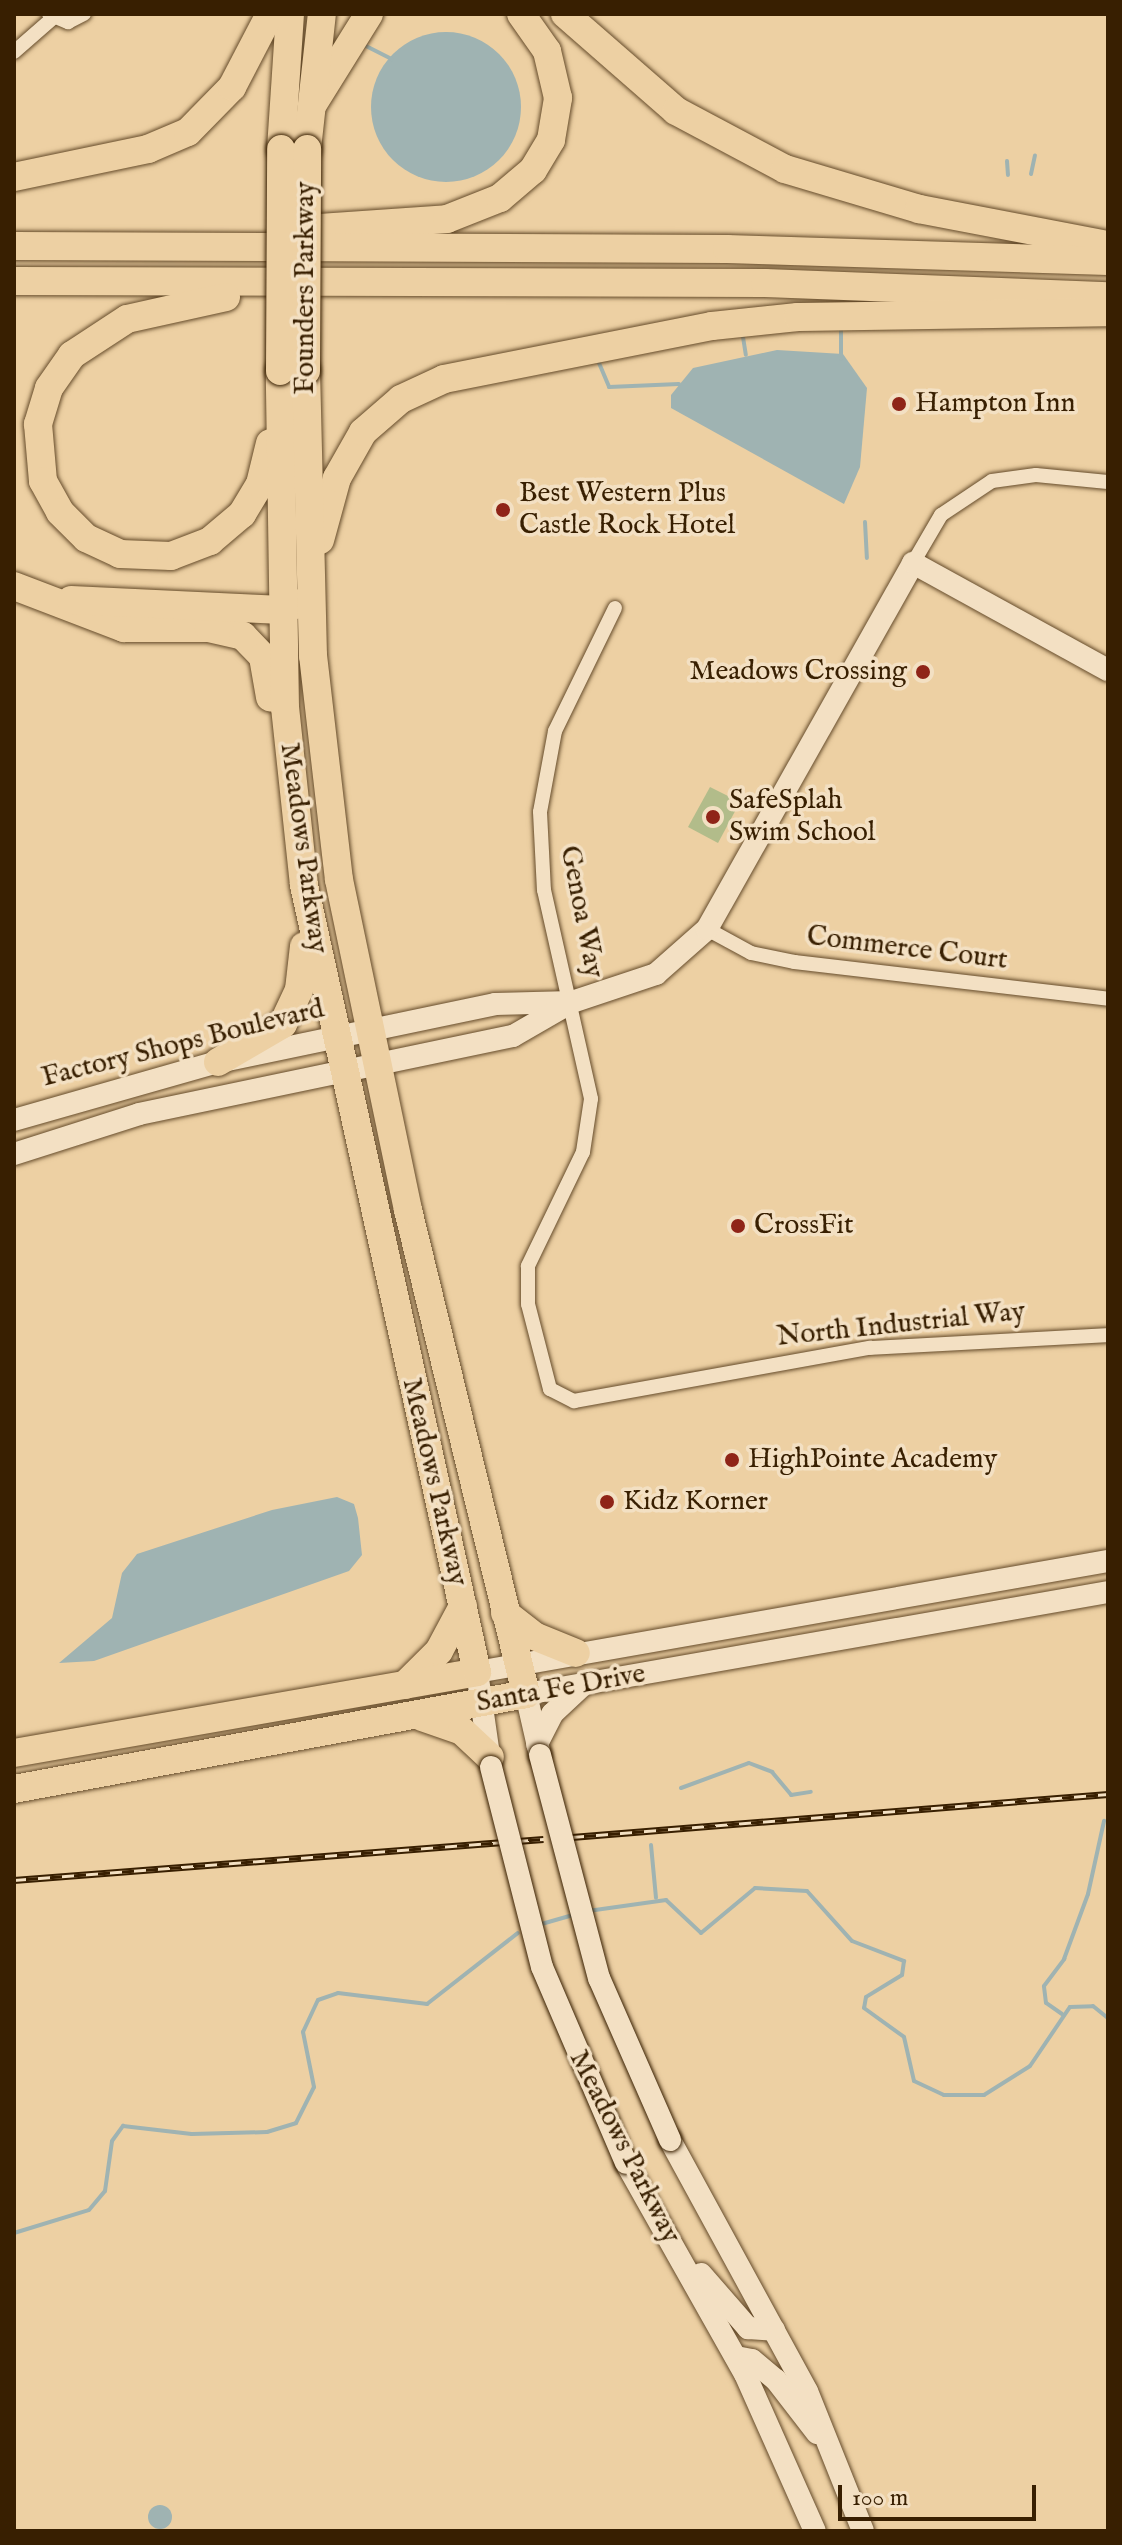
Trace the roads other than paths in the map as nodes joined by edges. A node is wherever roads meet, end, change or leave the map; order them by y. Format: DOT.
graph roads {
  1 [pos="84,14"];
  2 [pos="322,14"];
  3 [pos="369,14"];
  4 [pos="521,14"];
  5 [pos="565,14"];
  6 [pos="285,15"];
  7 [pos="51,16"];
  8 [pos="14,52"];
  9 [pos="308,111"];
  10 [pos="294,149"];
  11 [pos="14,177"];
  12 [pos="1108,245"];
  13 [pos="14,246"];
  14 [pos="1108,261"];
  15 [pos="14,281"];
  16 [pos="545,282"];
  17 [pos="1108,296"];
  18 [pos="1108,312"];
  19 [pos="293,371"];
  20 [pos="1108,482"];
  21 [pos="913,563"];
  22 [pos="312,570"];
  23 [pos="14,586"];
  24 [pos="42,597"];
  25 [pos="615,608"];
  26 [pos="282,610"];
  27 [pos="1108,670"];
  28 [pos="288,746"];
  29 [pos="307,901"];
  30 [pos="707,929"];
  31 [pos="1108,999"];
  32 [pos="572,1002"];
  33 [pos="367,1029"];
  34 [pos="332,1037"];
  35 [pos="218,1062"];
  36 [pos="376,1066"];
  37 [pos="340,1072"];
  38 [pos="14,1120"];
  39 [pos="14,1154"];
  40 [pos="1108,1335"];
  41 [pos="558,1398"];
  42 [pos="1108,1561"];
  43 [pos="1108,1592"];
  44 [pos="463,1606"];
  45 [pos="505,1613"];
  46 [pos="576,1653"];
  47 [pos="518,1664"];
  48 [pos="477,1672"];
  49 [pos="405,1685"];
  50 [pos="582,1685"];
  51 [pos="526,1694"];
  52 [pos="483,1702"];
  53 [pos="422,1717"];
  54 [pos="538,1750"];
  55 [pos="14,1753"];
  56 [pos="490,1762"];
  57 [pos="14,1789"];
  58 [pos="684,2263"];
  59 [pos="774,2330"];
  60 [pos="736,2357"];
  61 [pos="828,2441"];
  62 [pos="815,2531"];
  63 [pos="863,2531"];
  1 -- 7 [label="street"];
  2 -- 9 [label="highway, Founders Parkway"];
  3 -- 9 [label="highway"];
  4 -- 13 [label="highway"];
  5 -- 12 [label="highway"];
  6 -- 10 [label="highway, Founders Parkway"];
  6 -- 11 [label="highway"];
  7 -- 8 [label="street"];
  9 -- 10 [label="highway, Founders Parkway"];
  10 -- 19 [label="highway, Founders Parkway, bridge"];
  13 -- 14 [label="highway"];
  15 -- 16 [label="highway"];
  16 -- 17 [label="highway"];
  16 -- 19 [label="highway"];
  18 -- 22 [label="highway"];
  19 -- 22 [label="highway, Founders Parkway"];
  19 -- 26 [label="highway, Meadows Parkway"];
  20 -- 21 [label="street"];
  21 -- 27 [label="main road"];
  21 -- 30 [label="main road"];
  22 -- 26 [label="highway"];
  22 -- 33 [label="highway, Meadows Parkway"];
  23 -- 24 [label="highway"];
  24 -- 26 [label="highway"];
  24 -- 28 [label="highway"];
  25 -- 32 [label="street, Genoa Way"];
  26 -- 28 [label="highway, Meadows Parkway"];
  28 -- 29 [label="highway, Meadows Parkway"];
  29 -- 34 [label="highway, Meadows Parkway"];
  29 -- 35 [label="highway"];
  30 -- 31 [label="street, Commerce Court"];
  30 -- 32 [label="main road"];
  32 -- 33 [label="main road, Factory Shops Boulevard"];
  32 -- 36 [label="main road, Factory Shops Boulevard"];
  32 -- 41 [label="street, Genoa Way"];
  33 -- 34 [label="main road, Factory Shops Boulevard"];
  33 -- 36 [label="highway, Meadows Parkway"];
  34 -- 35 [label="main road, Factory Shops Boulevard"];
  34 -- 37 [label="highway, Meadows Parkway"];
  35 -- 38 [label="main road, Factory Shops Boulevard"];
  36 -- 37 [label="main road, Factory Shops Boulevard"];
  36 -- 45 [label="highway, Meadows Parkway"];
  37 -- 39 [label="main road, Factory Shops Boulevard"];
  37 -- 44 [label="highway, Meadows Parkway"];
  40 -- 41 [label="street, North Industrial Way"];
  42 -- 46 [label="main road, Santa Fe Drive"];
  43 -- 50 [label="main road, Santa Fe Drive"];
  44 -- 48 [label="highway, Meadows Parkway"];
  44 -- 49 [label="highway"];
  45 -- 46 [label="highway"];
  45 -- 47 [label="highway, Meadows Parkway"];
  46 -- 47 [label="main road, Santa Fe Drive"];
  47 -- 48 [label="main road, Santa Fe Drive"];
  47 -- 51 [label="highway, Meadows Parkway"];
  48 -- 49 [label="highway, Santa Fe Drive"];
  48 -- 52 [label="main road, Meadows Parkway"];
  49 -- 55 [label="highway, Santa Fe Drive"];
  50 -- 51 [label="main road, Santa Fe Drive"];
  50 -- 54 [label="main road"];
  51 -- 52 [label="highway, Santa Fe Drive"];
  51 -- 54 [label="main road, Meadows Parkway"];
  52 -- 53 [label="highway, Santa Fe Drive"];
  52 -- 56 [label="main road, Meadows Parkway"];
  53 -- 56 [label="highway"];
  53 -- 57 [label="highway, Santa Fe Drive"];
  54 -- 59 [label="main road, Meadows Parkway, bridge"];
  56 -- 58 [label="main road, Meadows Parkway, bridge"];
  58 -- 59 [label="main road"];
  58 -- 60 [label="main road, Meadows Parkway"];
  59 -- 61 [label="main road, Meadows Parkway"];
  60 -- 61 [label="main road"];
  60 -- 62 [label="main road, Meadows Parkway"];
  61 -- 63 [label="main road, Meadows Parkway"];
}
